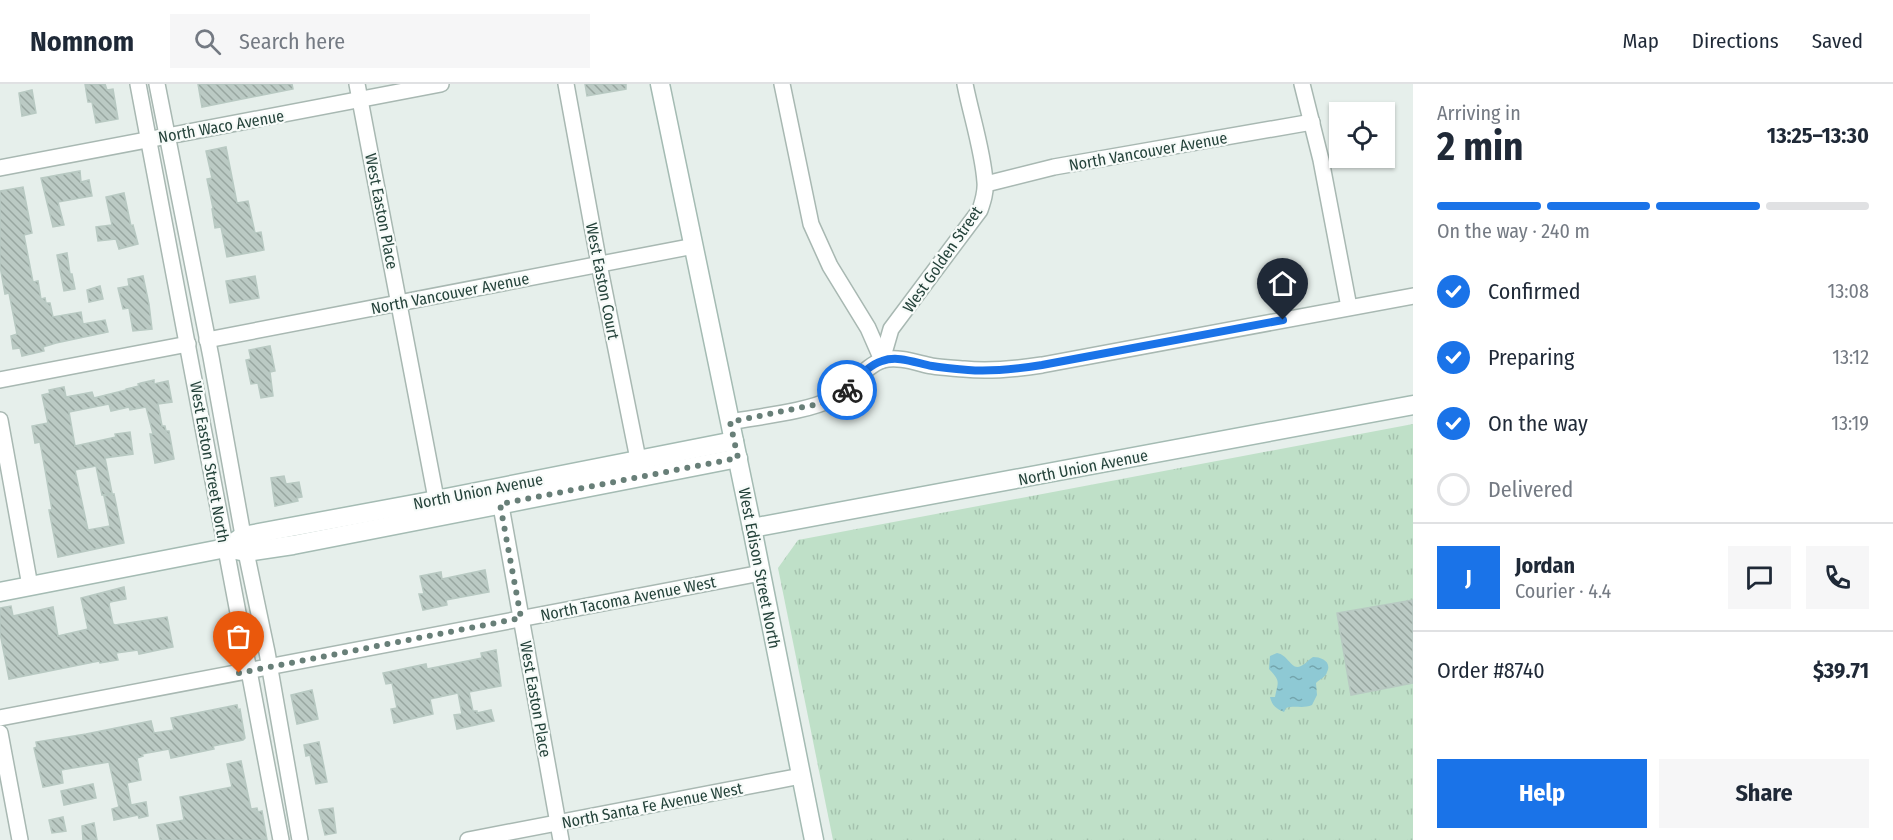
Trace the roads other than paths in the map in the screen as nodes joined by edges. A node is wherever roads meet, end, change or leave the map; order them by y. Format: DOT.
graph roads {
  1 [pos="138,84"];
  2 [pos="157,84"];
  3 [pos="357,84"];
  4 [pos="441,84"];
  5 [pos="566,84"];
  6 [pos="660,84"];
  7 [pos="782,84"];
  8 [pos="965,84"];
  9 [pos="1302,84"];
  10 [pos="360,101"];
  11 [pos="1312,122"];
  12 [pos="167,136"];
  13 [pos="149,140"];
  14 [pos="0,168"];
  15 [pos="986,184"];
  16 [pos="693,246"];
  17 [pos="598,264"];
  18 [pos="1413,296"];
  19 [pos="399,303"];
  20 [pos="1349,307"];
  21 [pos="203,320"];
  22 [pos="184,324"];
  23 [pos="207,340"];
  24 [pos="188,344"];
  25 [pos="211,357"];
  26 [pos="882,360"];
  27 [pos="191,362"];
  28 [pos="0,380"];
  29 [pos="1413,405"];
  30 [pos="0,420"];
  31 [pos="730,422"];
  32 [pos="736,450"];
  33 [pos="639,459"];
  34 [pos="642,478"];
  35 [pos="499,496"];
  36 [pos="438,508"];
  37 [pos="752,528"];
  38 [pos="244,544"];
  39 [pos="226,548"];
  40 [pos="761,573"];
  41 [pos="30,586"];
  42 [pos="0,592"];
  43 [pos="521,618"];
  44 [pos="269,667"];
  45 [pos="249,671"];
  46 [pos="0,718"];
  47 [pos="0,733"];
  48 [pos="801,776"];
  49 [pos="558,823"];
  50 [pos="20,840"];
  51 [pos="281,840"];
  52 [pos="300,840"];
  53 [pos="468,840"];
  54 [pos="561,840"];
  55 [pos="814,840"];
  1 -- 13 [label="street, West Easton Street North"];
  2 -- 12 [label="street, West Easton Street North"];
  3 -- 10 [label="street, West Easton Place"];
  4 -- 10 [label="street, North Waco Avenue"];
  5 -- 17 [label="street, West Easton Court"];
  6 -- 16 [label="street, West Edison Street North"];
  7 -- 26 [label="street"];
  8 -- 15 [label="street, West Golden Street"];
  9 -- 11 [label="street"];
  10 -- 12 [label="street, North Waco Avenue"];
  10 -- 19 [label="street, West Easton Place"];
  11 -- 15 [label="street, North Vancouver Avenue"];
  11 -- 20 [label="street"];
  12 -- 13 [label="street, North Waco Avenue"];
  12 -- 21 [label="street, West Easton Street North"];
  13 -- 14 [label="street, North Waco Avenue"];
  13 -- 22 [label="street, West Easton Street North"];
  15 -- 26 [label="street, West Golden Street"];
  16 -- 17 [label="street, North Vancouver Avenue"];
  16 -- 31 [label="street, West Edison Street North"];
  17 -- 19 [label="street, North Vancouver Avenue"];
  17 -- 33 [label="street, West Easton Court"];
  18 -- 20 [label="street"];
  19 -- 23 [label="street, North Vancouver Avenue"];
  19 -- 36 [label="street, West Easton Place"];
  20 -- 26 [label="street"];
  21 -- 22 [label="street"];
  21 -- 23 [label="street, West Easton Street North"];
  22 -- 24 [label="street, West Easton Street North"];
  23 -- 25 [label="street, West Easton Street North"];
  24 -- 27 [label="street, West Easton Street North"];
  24 -- 28 [label="street"];
  25 -- 27 [label="street"];
  25 -- 38 [label="street, West Easton Street North"];
  26 -- 31 [label="street"];
  27 -- 39 [label="street, West Easton Street North"];
  29 -- 37 [label="street, North Union Avenue"];
  30 -- 41 [label="street"];
  31 -- 32 [label="street, West Edison Street North"];
  32 -- 33 [label="street, North Union Avenue"];
  32 -- 34 [label="street, North Union Avenue"];
  32 -- 37 [label="street, West Edison Street North"];
  33 -- 34 [label="street, West Easton Court"];
  33 -- 35 [label="street, North Union Avenue"];
  34 -- 35 [label="street, North Union Avenue"];
  35 -- 36 [label="street, North Union Avenue"];
  35 -- 43 [label="street, West Easton Place"];
  36 -- 38 [label="street, North Union Avenue"];
  37 -- 40 [label="street, West Edison Street North"];
  38 -- 39 [label="street, North Union Avenue"];
  38 -- 44 [label="street, West Easton Street North"];
  39 -- 41 [label="street, North Union Avenue"];
  39 -- 45 [label="street, West Easton Street North"];
  40 -- 43 [label="street, North Tacoma Avenue West"];
  40 -- 48 [label="street, West Edison Street North"];
  41 -- 42 [label="street, North Union Avenue"];
  43 -- 44 [label="street, North Tacoma Avenue West"];
  43 -- 49 [label="street, West Easton Place"];
  44 -- 45 [label="street, North Tacoma Avenue West"];
  44 -- 52 [label="street, West Easton Street North"];
  45 -- 46 [label="street, North Tacoma Avenue West"];
  45 -- 51 [label="street, West Easton Street North"];
  47 -- 50 [label="street"];
  48 -- 49 [label="street, North Santa Fe Avenue West"];
  48 -- 55 [label="street, West Edison Street North"];
  49 -- 53 [label="street, North Santa Fe Avenue West"];
  49 -- 54 [label="street, West Easton Place"];
}
